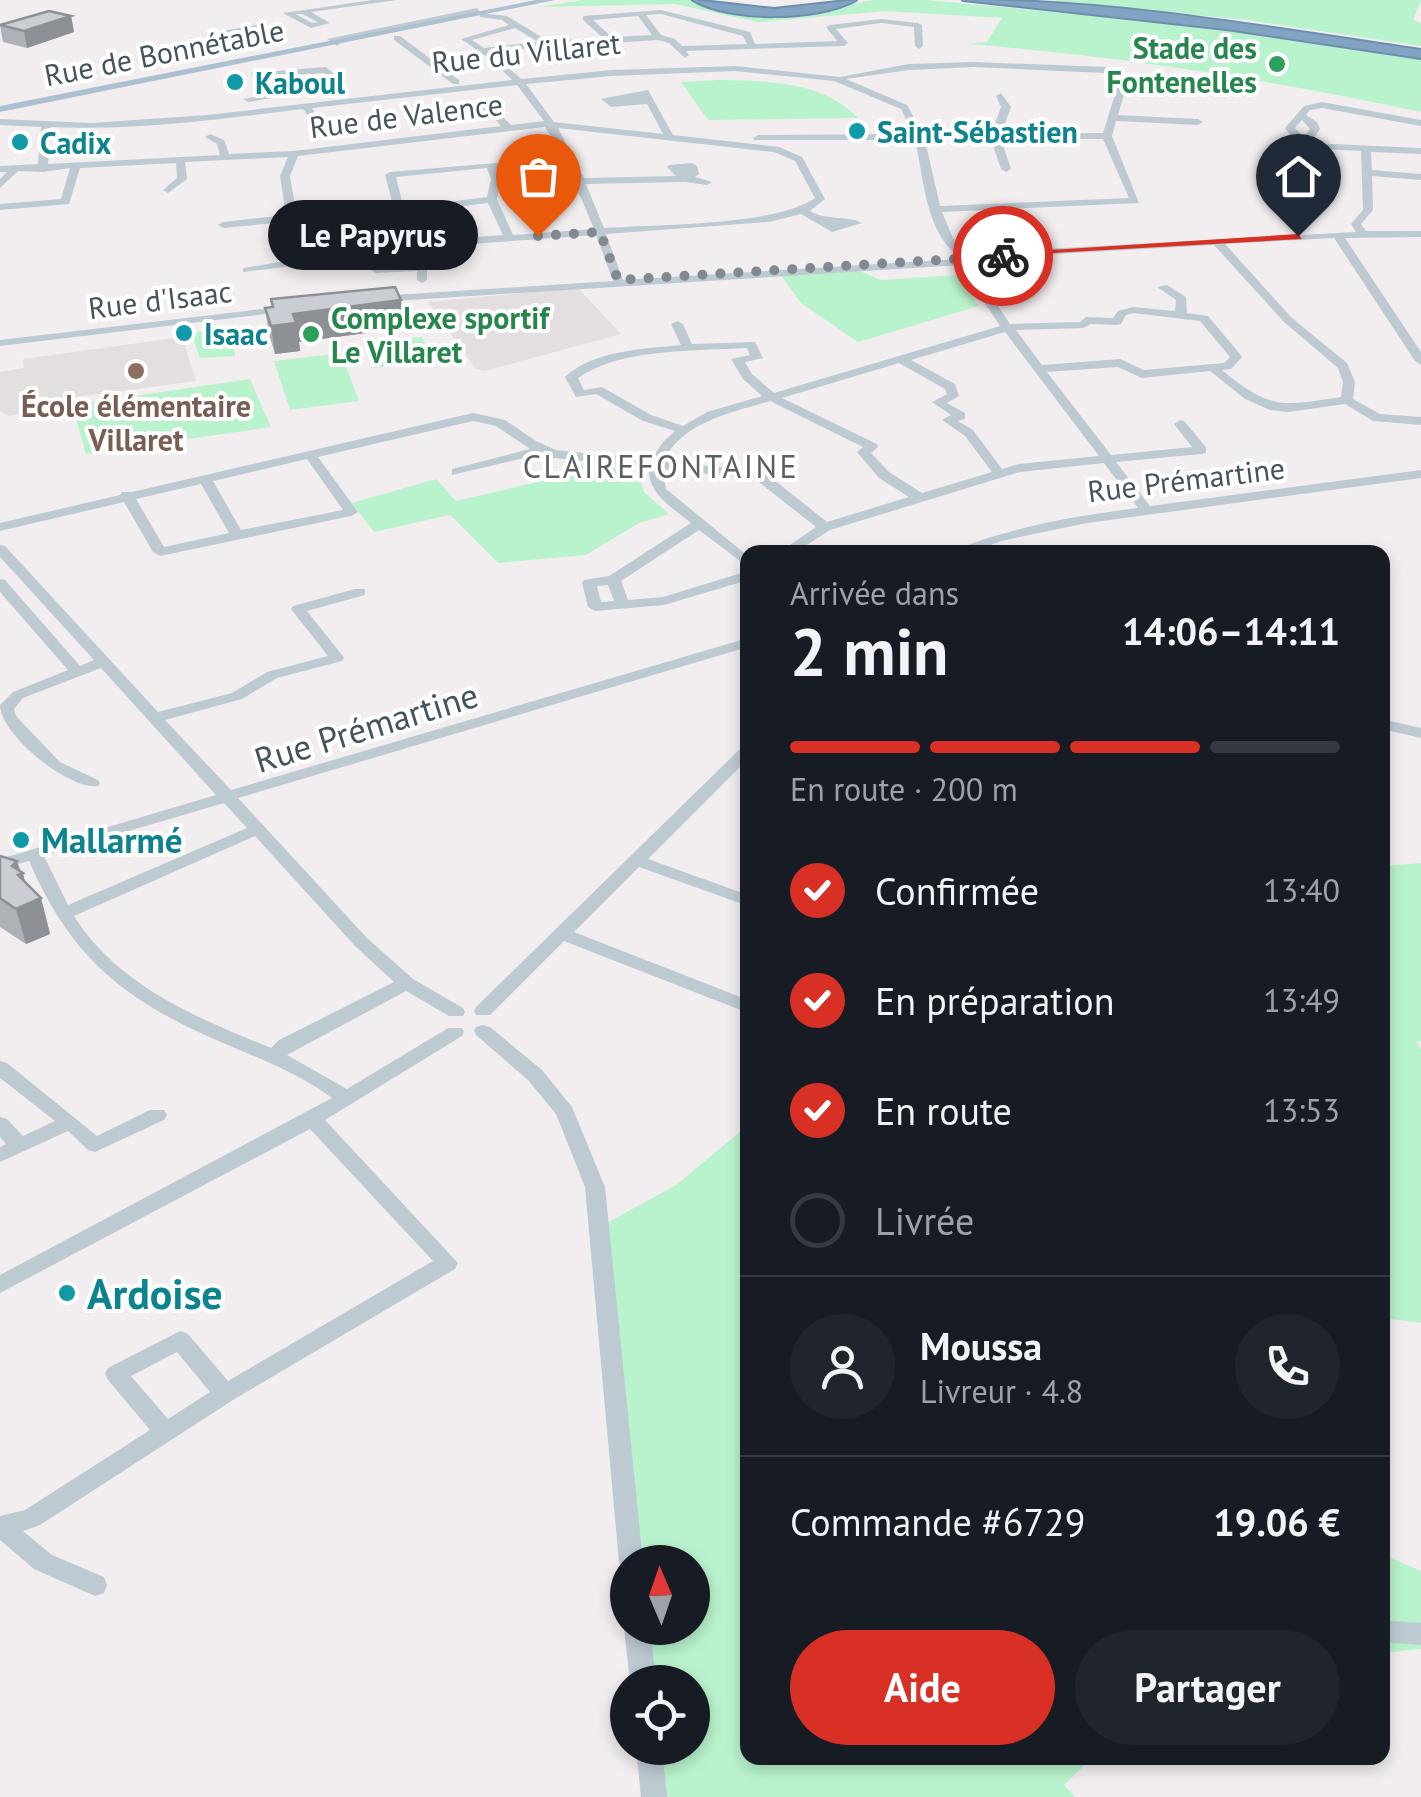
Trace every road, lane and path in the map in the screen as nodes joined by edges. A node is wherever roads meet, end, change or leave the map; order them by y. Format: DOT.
graph roads {
  1 [pos="392,0"];
  2 [pos="463,0"];
  3 [pos="550,0"];
  4 [pos="566,0"];
  5 [pos="699,0"];
  6 [pos="712,0"];
  7 [pos="829,0"];
  8 [pos="850,0"];
  9 [pos="959,0"];
  10 [pos="969,0"];
  11 [pos="1008,0"];
  12 [pos="996,1"];
  13 [pos="1023,2"];
  14 [pos="306,13"];
  15 [pos="640,13"];
  16 [pos="479,14"];
  17 [pos="505,15"];
  18 [pos="517,24"];
  19 [pos="208,34"];
  20 [pos="397,38"];
  21 [pos="658,38"];
  22 [pos="611,41"];
  23 [pos="544,44"];
  24 [pos="919,46"];
  25 [pos="752,47"];
  26 [pos="488,49"];
  27 [pos="680,49"];
  28 [pos="1421,51"];
  29 [pos="296,52"];
  30 [pos="692,63"];
  31 [pos="251,68"];
  32 [pos="512,74"];
  33 [pos="844,77"];
  34 [pos="456,82"];
  35 [pos="1123,85"];
  36 [pos="1190,86"];
  37 [pos="645,94"];
  38 [pos="1001,96"];
  39 [pos="248,99"];
  40 [pos="306,106"];
  41 [pos="262,109"];
  42 [pos="0,110"];
  43 [pos="427,113"];
  44 [pos="1302,116"];
  45 [pos="788,118"];
  46 [pos="1112,118"];
  47 [pos="0,122"];
  48 [pos="1198,122"];
  49 [pos="1421,123"];
  50 [pos="554,124"];
  51 [pos="328,125"];
  52 [pos="46,126"];
  53 [pos="508,128"];
  54 [pos="668,136"];
  55 [pos="1107,136"];
  56 [pos="210,137"];
  57 [pos="995,137"];
  58 [pos="916,138"];
  59 [pos="1299,141"];
  60 [pos="778,143"];
  61 [pos="1366,151"];
  62 [pos="1421,151"];
  63 [pos="294,154"];
  64 [pos="226,159"];
  65 [pos="570,159"];
  66 [pos="182,163"];
  67 [pos="492,165"];
  68 [pos="75,168"];
  69 [pos="0,169"];
  70 [pos="42,169"];
  71 [pos="1006,169"];
  72 [pos="14,170"];
  73 [pos="1368,173"];
  74 [pos="1421,178"];
  75 [pos="578,181"];
  76 [pos="707,182"];
  77 [pos="0,185"];
  78 [pos="168,190"];
  79 [pos="492,199"];
  80 [pos="0,207"];
  81 [pos="935,209"];
  82 [pos="804,211"];
  83 [pos="292,218"];
  84 [pos="821,221"];
  85 [pos="223,226"];
  86 [pos="600,232"];
  87 [pos="1338,234"];
  88 [pos="1363,234"];
  89 [pos="1421,234"];
  90 [pos="509,238"];
  91 [pos="1216,242"];
  92 [pos="324,246"];
  93 [pos="372,248"];
  94 [pos="957,258"];
  95 [pos="247,270"];
  96 [pos="376,270"];
  97 [pos="422,280"];
  98 [pos="618,280"];
  99 [pos="1163,288"];
  100 [pos="310,306"];
  101 [pos="1181,313"];
  102 [pos="678,324"];
  103 [pos="1009,327"];
  104 [pos="0,343"];
  105 [pos="724,346"];
  106 [pos="688,348"];
  107 [pos="900,358"];
  108 [pos="737,359"];
  109 [pos="1421,361"];
  110 [pos="1039,369"];
  111 [pos="1214,369"];
  112 [pos="773,396"];
  113 [pos="1347,400"];
  114 [pos="1421,421"];
  115 [pos="1184,429"];
  116 [pos="683,430"];
  117 [pos="540,450"];
  118 [pos="312,457"];
  119 [pos="1106,458"];
  120 [pos="654,468"];
  121 [pos="457,472"];
  122 [pos="998,472"];
  123 [pos="1421,474"];
  124 [pos="204,479"];
  125 [pos="913,494"];
  126 [pos="127,495"];
  127 [pos="1146,510"];
  128 [pos="698,524"];
  129 [pos="825,527"];
  130 [pos="0,528"];
  131 [pos="238,535"];
  132 [pos="798,545"];
  133 [pos="982,545"];
  134 [pos="2,555"];
  135 [pos="740,557"];
  136 [pos="740,577"];
  137 [pos="613,580"];
  138 [pos="0,583"];
  139 [pos="360,592"];
  140 [pos="623,605"];
  141 [pos="58,613"];
  142 [pos="34,622"];
  143 [pos="740,644"];
  144 [pos="104,662"];
  145 [pos="77,672"];
  146 [pos="153,718"];
  147 [pos="1390,726"];
  148 [pos="1421,733"];
  149 [pos="740,762"];
  150 [pos="92,782"];
  151 [pos="227,800"];
  152 [pos="255,830"];
  153 [pos="36,855"];
  154 [pos="638,860"];
  155 [pos="0,864"];
  156 [pos="740,898"];
  157 [pos="65,914"];
  158 [pos="562,934"];
  159 [pos="406,983"];
  160 [pos="740,1004"];
  161 [pos="483,1021"];
  162 [pos="455,1022"];
  163 [pos="273,1057"];
  164 [pos="0,1068"];
  165 [pos="347,1099"];
  166 [pos="157,1115"];
  167 [pos="312,1119"];
  168 [pos="70,1122"];
  169 [pos="0,1124"];
  170 [pos="20,1145"];
  171 [pos="0,1155"];
  172 [pos="0,1285"];
  173 [pos="225,1394"];
  174 [pos="164,1431"];
  175 [pos="1,1526"];
  176 [pos="629,1545"];
  177 [pos="95,1585"];
  178 [pos="1390,1631"];
  179 [pos="1421,1634"];
  180 [pos="651,1765"];
  181 [pos="654,1797"];
  1 -- 14 [label="street"];
  2 -- 16 [label="street"];
  3 -- 16 [label="main road, Rue de Bonnétable"];
  4 -- 17 [label="main road, Rue de Bonnétable"];
  5 -- 8 [label="highway"];
  6 -- 7 [label="highway"];
  9 -- 12 [label="highway"];
  10 -- 12 [label="highway"];
  11 -- 13 [label="highway"];
  12 -- 13 [label="highway"];
  12 -- 28 [label="highway"];
  13 -- 28 [label="highway"];
  15 -- 21 [label="street"];
  15 -- 22 [label="street"];
  15 -- 25 [label="street"];
  16 -- 17 [label="main road, Rue de Bonnétable"];
  16 -- 29 [label="main road, Rue de Bonnétable"];
  17 -- 18 [label="street"];
  18 -- 23 [label="street"];
  18 -- 26 [label="street"];
  19 -- 29 [label="street"];
  20 -- 34 [label="street"];
  21 -- 22 [label="street"];
  21 -- 27 [label="street"];
  22 -- 23 [label="street"];
  23 -- 26 [label="street"];
  24 -- 25 [label="street"];
  25 -- 27 [label="street"];
  26 -- 32 [label="street"];
  27 -- 30 [label="street"];
  29 -- 31 [label="main road, Rue de Bonnétable"];
  30 -- 32 [label="street, Rue du Villaret"];
  30 -- 33 [label="street, Rue du Villaret"];
  31 -- 39 [label="street"];
  31 -- 39 [label="street"];
  31 -- 42 [label="main road, Rue de Bonnétable"];
  32 -- 34 [label="street, Rue du Villaret"];
  32 -- 50 [label="street"];
  33 -- 35 [label="street"];
  33 -- 58 [label="street, Rue du Villaret"];
  34 -- 40 [label="street, Rue du Villaret"];
  35 -- 36 [label="street"];
  35 -- 46 [label="street"];
  37 -- 54 [label="street"];
  38 -- 57 [label="street"];
  39 -- 41 [label="street"];
  40 -- 41 [label="street, Rue du Villaret"];
  40 -- 51 [label="street"];
  41 -- 52 [label="street, Rue du Villaret"];
  43 -- 53 [label="street"];
  44 -- 49 [label="street"];
  44 -- 59 [label="street"];
  44 -- 59 [label="street"];
  45 -- 60 [label="street"];
  46 -- 48 [label="street"];
  46 -- 55 [label="street"];
  47 -- 52 [label="street, Rue du Villaret"];
  50 -- 53 [label="street, Rue de Valence"];
  50 -- 54 [label="street, Rue de Valence"];
  50 -- 65 [label="street"];
  52 -- 70 [label="street"];
  53 -- 63 [label="street, Rue de Valence"];
  54 -- 60 [label="street, Rue de Valence"];
  55 -- 57 [label="street, Rue de Valence"];
  55 -- 81 [label="street"];
  56 -- 64 [label="street"];
  57 -- 58 [label="street, Rue de Valence"];
  57 -- 71 [label="street"];
  58 -- 60 [label="street, Rue de Valence"];
  58 -- 81 [label="street, Rue du Villaret"];
  59 -- 61 [label="street"];
  60 -- 82 [label="street"];
  61 -- 62 [label="street"];
  61 -- 73 [label="street"];
  63 -- 64 [label="street"];
  63 -- 83 [label="street, Rue de Valence"];
  64 -- 66 [label="street"];
  65 -- 67 [label="street"];
  65 -- 75 [label="street"];
  66 -- 68 [label="street"];
  66 -- 78 [label="street"];
  67 -- 79 [label="street"];
  67 -- 79 [label="street"];
  68 -- 70 [label="street"];
  68 -- 80 [label="street"];
  69 -- 72 [label="street"];
  70 -- 72 [label="street"];
  72 -- 77 [label="street"];
  73 -- 74 [label="street"];
  73 -- 88 [label="street"];
  75 -- 76 [label="street"];
  75 -- 86 [label="street"];
  79 -- 90 [label="street"];
  81 -- 94 [label="street, Rue du Villaret"];
  82 -- 84 [label="street"];
  82 -- 86 [label="street"];
  83 -- 85 [label="street"];
  83 -- 92 [label="street"];
  86 -- 90 [label="street"];
  86 -- 98 [label="street"];
  87 -- 88 [label="street"];
  87 -- 91 [label="street"];
  87 -- 109 [label="street"];
  88 -- 89 [label="street"];
  90 -- 93 [label="street"];
  91 -- 94 [label="street"];
  91 -- 113 [label="street"];
  92 -- 93 [label="street"];
  92 -- 95 [label="street"];
  93 -- 96 [label="street"];
  94 -- 98 [label="street"];
  94 -- 103 [label="street, Rue du Villaret"];
  96 -- 97 [label="street"];
  96 -- 98 [label="street"];
  99 -- 101 [label="street"];
  100 -- 104 [label="street, Rue d'Isaac"];
  101 -- 103 [label="street"];
  101 -- 111 [label="street"];
  102 -- 106 [label="street"];
  103 -- 107 [label="street"];
  103 -- 110 [label="street, Rue du Villaret"];
  105 -- 106 [label="street"];
  105 -- 108 [label="street"];
  105 -- 108 [label="street"];
  106 -- 116 [label="street"];
  107 -- 112 [label="street"];
  107 -- 122 [label="street"];
  108 -- 112 [label="street"];
  110 -- 111 [label="street"];
  110 -- 119 [label="street, Rue du Villaret"];
  111 -- 113 [label="street"];
  112 -- 116 [label="street"];
  112 -- 125 [label="street"];
  113 -- 114 [label="street"];
  115 -- 119 [label="street"];
  116 -- 120 [label="street"];
  117 -- 118 [label="street"];
  117 -- 120 [label="street"];
  117 -- 121 [label="street"];
  118 -- 124 [label="street"];
  118 -- 131 [label="street"];
  119 -- 122 [label="street"];
  119 -- 127 [label="street, Rue du Villaret"];
  120 -- 128 [label="street"];
  120 -- 129 [label="street"];
  122 -- 125 [label="street"];
  123 -- 127 [label="street, Rue Prémartine"];
  124 -- 126 [label="street"];
  124 -- 131 [label="street"];
  125 -- 129 [label="street"];
  126 -- 130 [label="street"];
  126 -- 131 [label="street"];
  127 -- 133 [label="street, Rue Prémartine"];
  128 -- 135 [label="street"];
  128 -- 137 [label="street"];
  129 -- 132 [label="street"];
  134 -- 141 [label="street"];
  136 -- 140 [label="street"];
  137 -- 140 [label="street"];
  137 -- 140 [label="street"];
  138 -- 142 [label="street"];
  139 -- 146 [label="street"];
  141 -- 142 [label="street"];
  141 -- 144 [label="street"];
  142 -- 145 [label="street"];
  143 -- 151 [label="street, Rue Prémartine"];
  144 -- 145 [label="street"];
  144 -- 146 [label="street"];
  145 -- 150 [label="street"];
  146 -- 151 [label="street"];
  147 -- 148 [label="street"];
  149 -- 154 [label="street"];
  151 -- 152 [label="street"];
  151 -- 153 [label="street, Rue Prémartine"];
  152 -- 157 [label="street"];
  152 -- 159 [label="street"];
  153 -- 155 [label="street, Rue Prémartine"];
  153 -- 157 [label="street"];
  154 -- 156 [label="street"];
  154 -- 158 [label="street"];
  157 -- 163 [label="street"];
  158 -- 160 [label="street"];
  158 -- 161 [label="street"];
  159 -- 162 [label="street"];
  159 -- 163 [label="street"];
  161 -- 162 [label="street"];
  161 -- 176 [label="street"];
  162 -- 165 [label="street"];
  163 -- 165 [label="street"];
  164 -- 168 [label="street"];
  165 -- 167 [label="street"];
  166 -- 168 [label="street"];
  167 -- 172 [label="street"];
  167 -- 173 [label="street"];
  168 -- 170 [label="street"];
  169 -- 170 [label="street"];
  170 -- 171 [label="street"];
  173 -- 174 [label="street"];
  173 -- 174 [label="street"];
  174 -- 175 [label="street"];
  175 -- 177 [label="street"];
  178 -- 179 [label="street"];
  180 -- 181 [label="street"];
}
